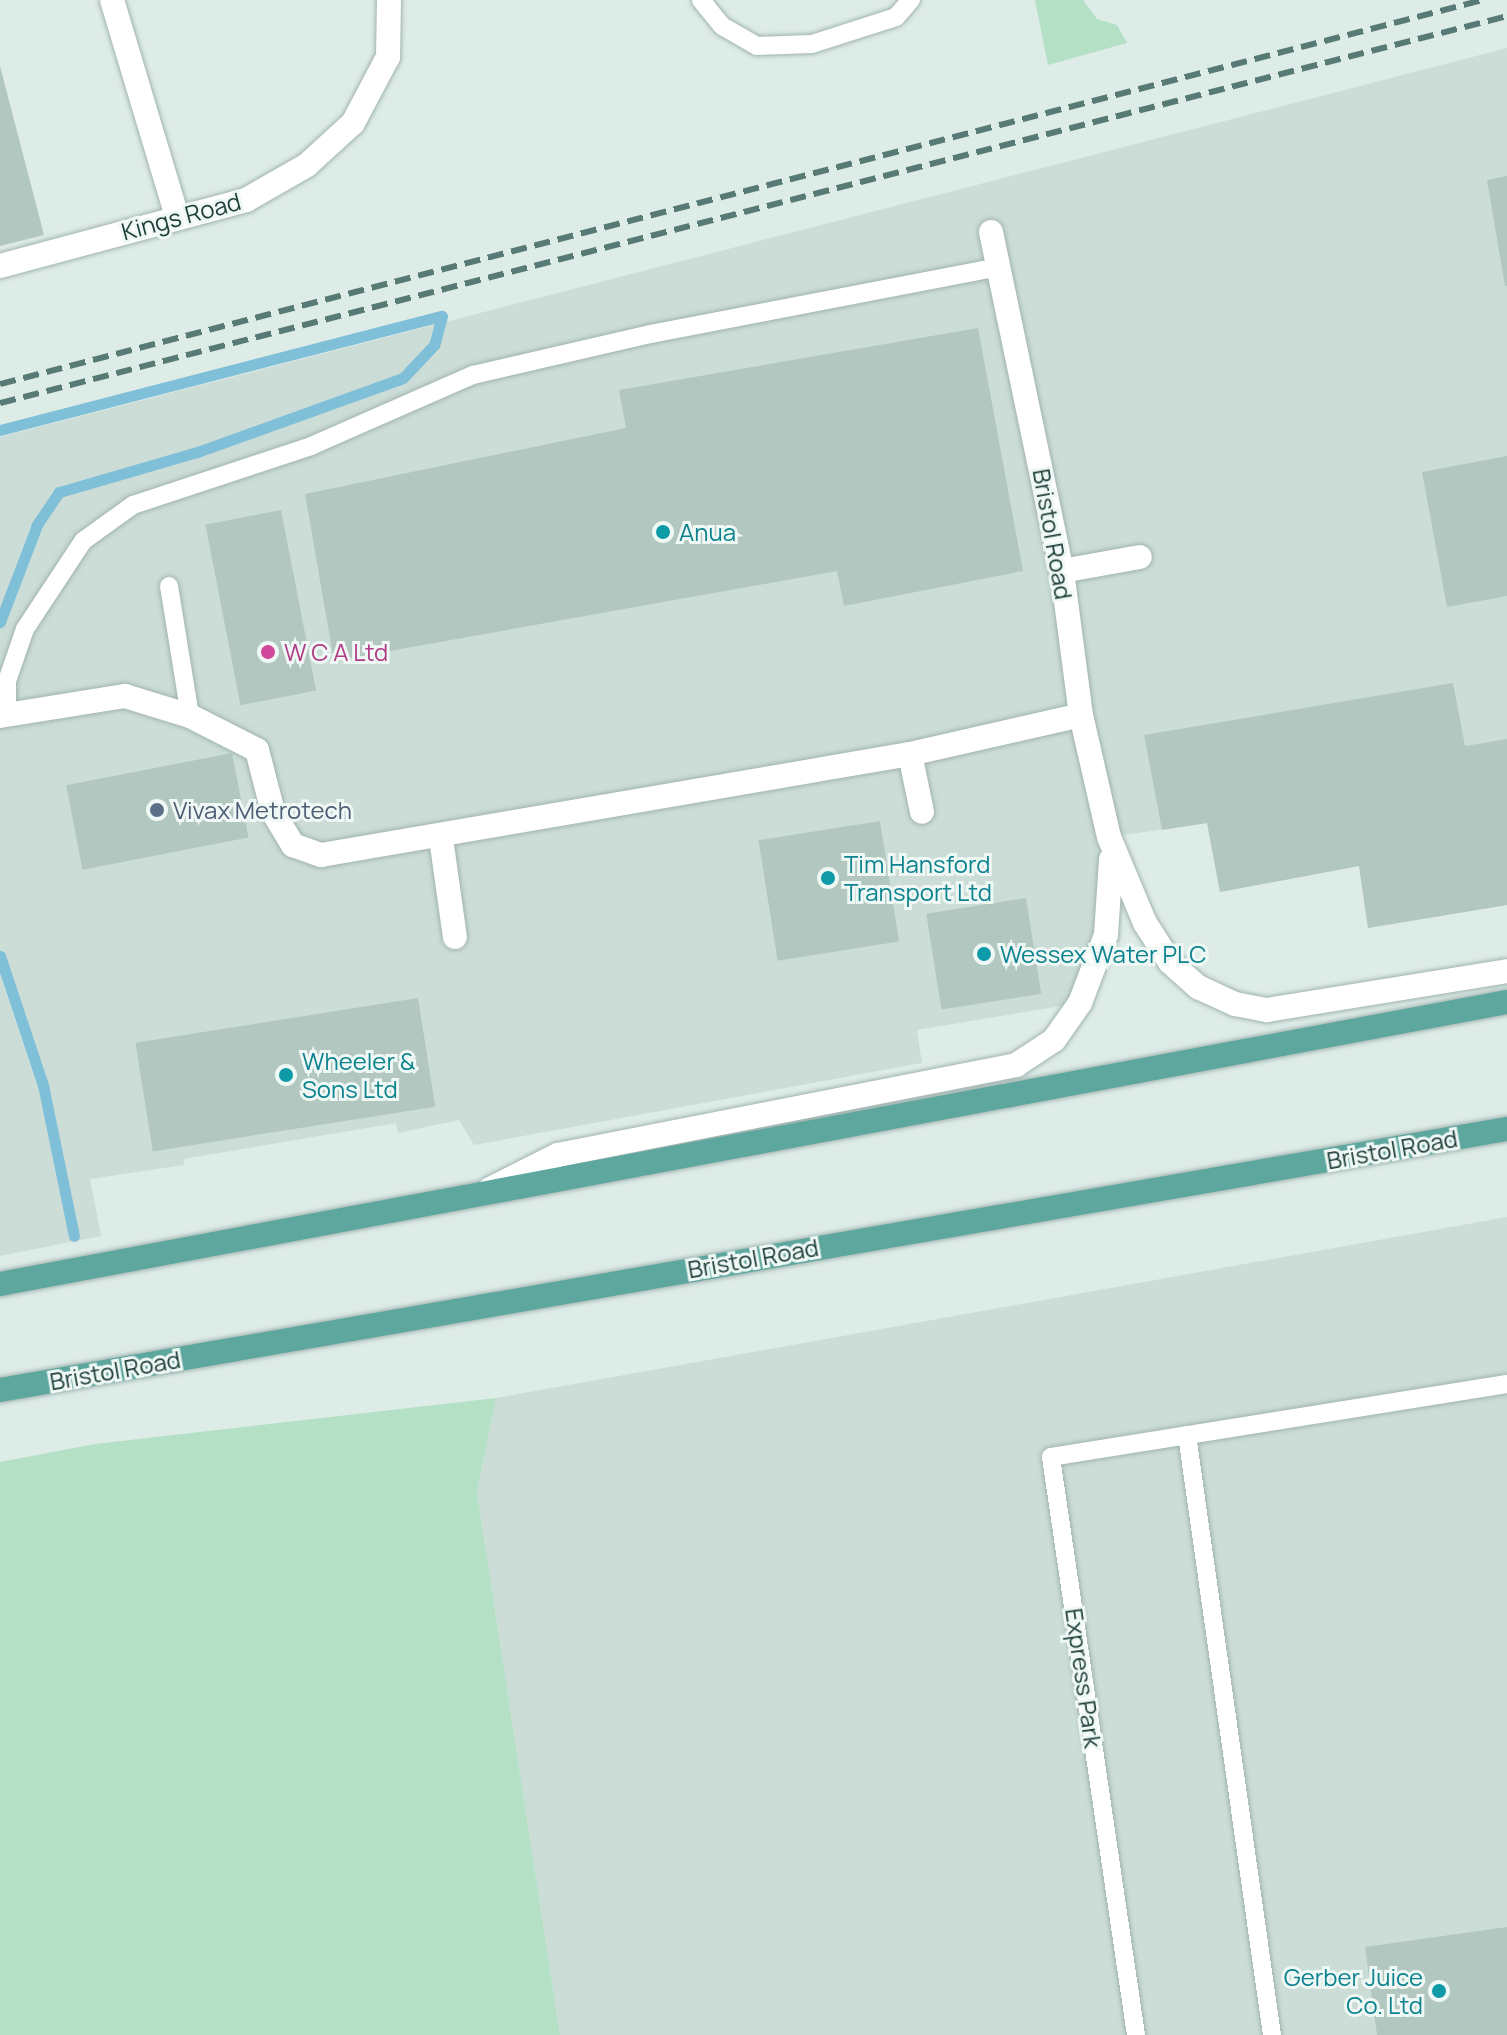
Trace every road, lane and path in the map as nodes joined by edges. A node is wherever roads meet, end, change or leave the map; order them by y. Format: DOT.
graph roads {
  1 [pos="112,0"];
  2 [pos="389,0"];
  3 [pos="701,0"];
  4 [pos="911,0"];
  5 [pos="177,217"];
  6 [pos="991,232"];
  7 [pos="0,266"];
  8 [pos="999,267"];
  9 [pos="1140,557"];
  10 [pos="1062,571"];
  11 [pos="169,586"];
  12 [pos="3,715"];
  13 [pos="1081,715"];
  14 [pos="190,716"];
  15 [pos="910,754"];
  16 [pos="922,812"];
  17 [pos="1109,837"];
  18 [pos="441,838"];
  19 [pos="455,937"];
  20 [pos="1507,971"];
  21 [pos="1507,1002"];
  22 [pos="1507,1129"];
  23 [pos="484,1192"];
  24 [pos="0,1284"];
  25 [pos="1507,1384"];
  26 [pos="0,1390"];
  27 [pos="1187,1435"];
  28 [pos="1136,2035"];
  29 [pos="1272,2035"];
  1 -- 5 [label="street"];
  2 -- 5 [label="street, Kings Road"];
  3 -- 4 [label="lane"];
  5 -- 7 [label="street, Kings Road"];
  6 -- 8 [label="street, Bristol Road"];
  8 -- 10 [label="street, Bristol Road"];
  8 -- 12 [label="lane"];
  9 -- 10 [label="street"];
  10 -- 13 [label="street, Bristol Road"];
  11 -- 14 [label="lane"];
  12 -- 14 [label="street"];
  13 -- 15 [label="street"];
  13 -- 17 [label="street, Bristol Road"];
  14 -- 18 [label="street"];
  15 -- 16 [label="street"];
  15 -- 18 [label="street"];
  17 -- 20 [label="street, Bristol Road"];
  17 -- 23 [label="street, Bristol Road"];
  18 -- 19 [label="street"];
  21 -- 23 [label="main road, Bristol Road"];
  22 -- 26 [label="main road, Bristol Road"];
  23 -- 24 [label="main road, Bristol Road"];
  25 -- 27 [label="lane, Express Park"];
  27 -- 28 [label="lane, Express Park"];
  27 -- 29 [label="lane"];
}
